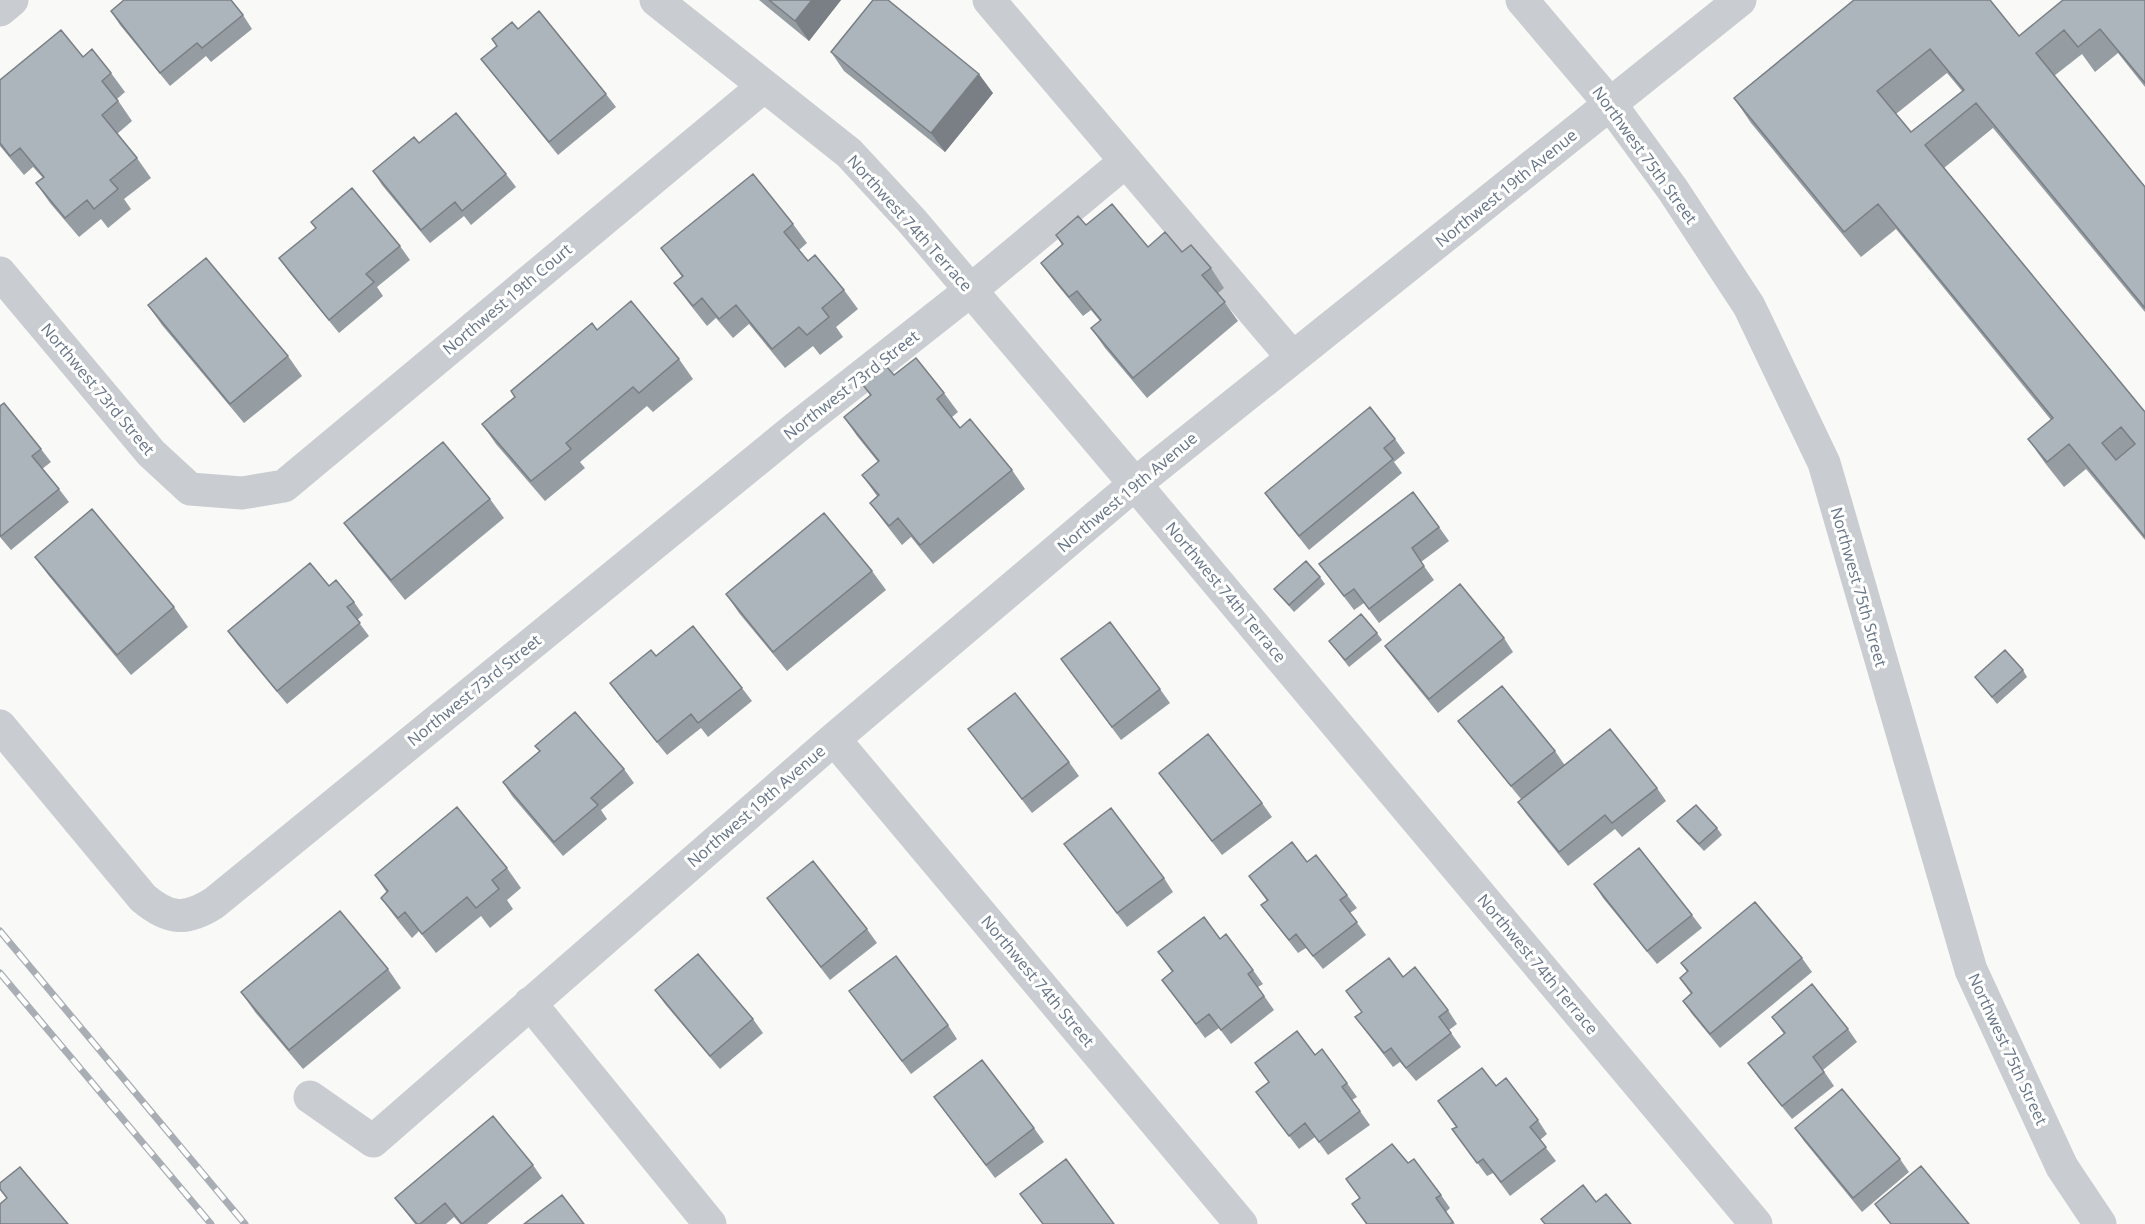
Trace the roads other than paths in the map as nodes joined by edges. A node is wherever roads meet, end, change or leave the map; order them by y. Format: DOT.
graph roads {
  1 [pos="12,0"];
  2 [pos="656,0"];
  3 [pos="989,0"];
  4 [pos="1522,0"];
  5 [pos="1740,0"];
  6 [pos="0,10"];
  7 [pos="764,86"];
  8 [pos="1611,105"];
  9 [pos="1126,161"];
  10 [pos="0,273"];
  11 [pos="971,290"];
  12 [pos="1293,358"];
  13 [pos="1135,484"];
  14 [pos="242,493"];
  15 [pos="0,726"];
  16 [pos="834,739"];
  17 [pos="530,1004"];
  18 [pos="310,1097"];
  19 [pos="710,1224"];
  20 [pos="1241,1224"];
  21 [pos="1756,1224"];
  22 [pos="2100,1224"];
  1 -- 6 [label="street"];
  2 -- 7 [label="street, Northwest 74th Terrace"];
  3 -- 9 [label="street"];
  4 -- 8 [label="street, Northwest 75th Street"];
  5 -- 8 [label="street, Northwest 19th Avenue"];
  7 -- 11 [label="street, Northwest 74th Terrace"];
  7 -- 14 [label="street, Northwest 19th Court"];
  8 -- 12 [label="street, Northwest 19th Avenue"];
  8 -- 22 [label="street, Northwest 75th Street"];
  9 -- 11 [label="street, Northwest 73rd Street"];
  9 -- 12 [label="street"];
  10 -- 14 [label="street, Northwest 73rd Street"];
  11 -- 13 [label="street, Northwest 74th Terrace"];
  11 -- 15 [label="street, Northwest 73rd Street"];
  12 -- 13 [label="street, Northwest 19th Avenue"];
  13 -- 16 [label="street, Northwest 19th Avenue"];
  13 -- 21 [label="street, Northwest 74th Terrace"];
  16 -- 17 [label="street, Northwest 19th Avenue"];
  16 -- 20 [label="street, Northwest 74th Street"];
  17 -- 18 [label="street"];
  17 -- 19 [label="street"];
}
